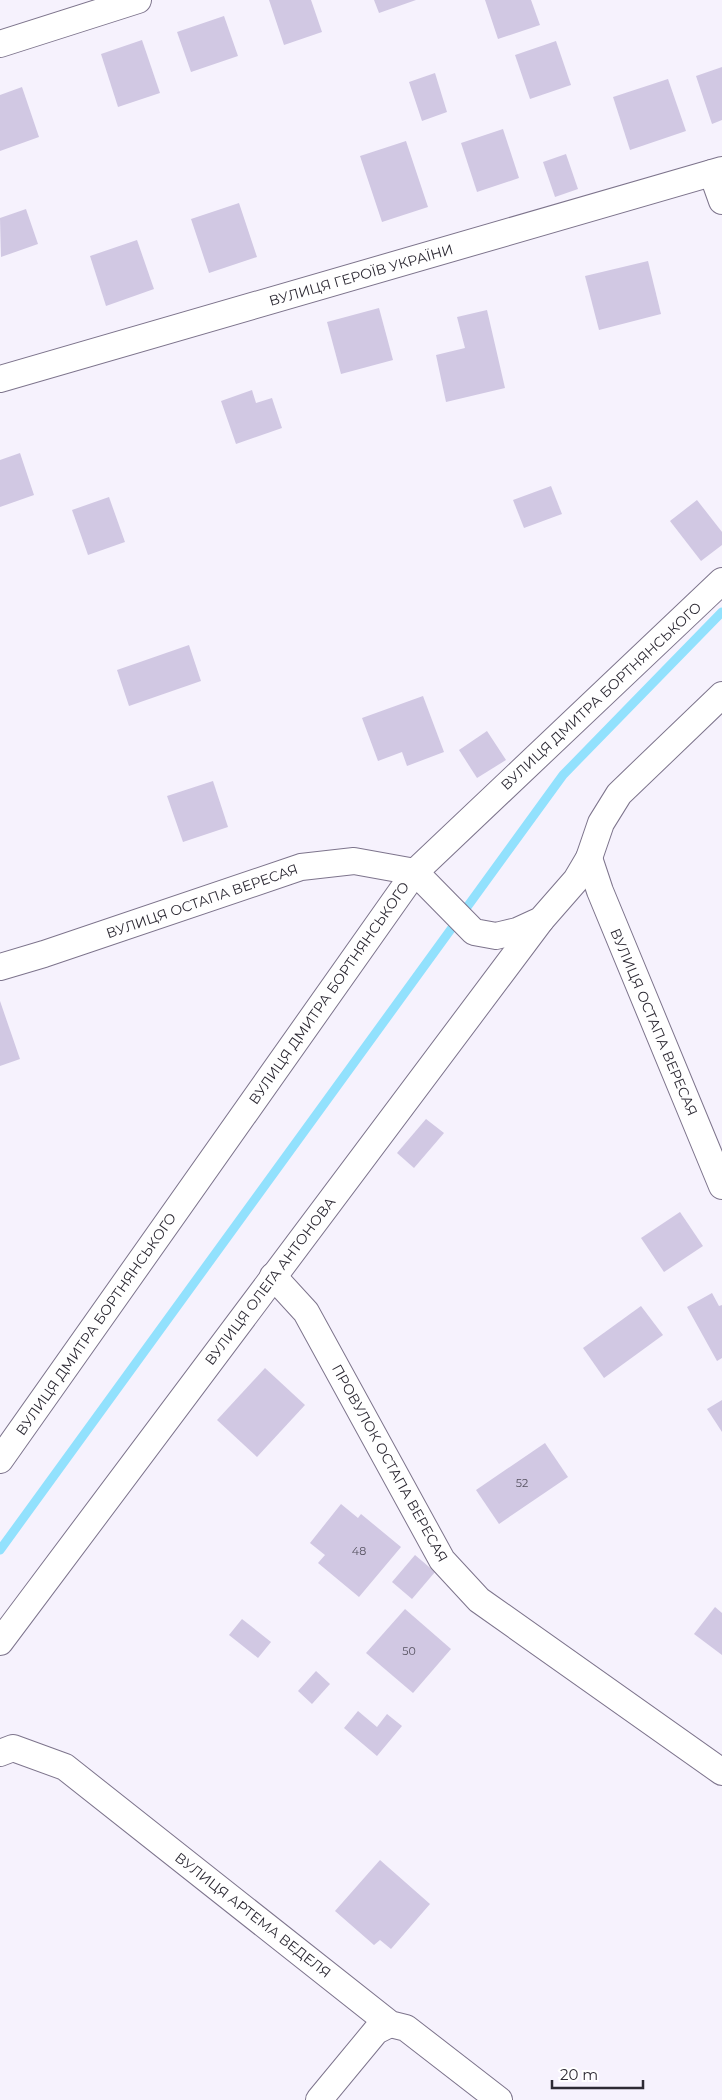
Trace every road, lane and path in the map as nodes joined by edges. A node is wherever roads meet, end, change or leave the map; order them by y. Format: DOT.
graph roads {
  1 [pos="138,0"];
  2 [pos="0,44"];
  3 [pos="717,172"];
  4 [pos="722,200"];
  5 [pos="0,379"];
  6 [pos="722,581"];
  7 [pos="722,695"];
  8 [pos="589,858"];
  9 [pos="415,872"];
  10 [pos="541,920"];
  11 [pos="0,967"];
  12 [pos="722,1186"];
  13 [pos="273,1276"];
  14 [pos="0,1460"];
  15 [pos="0,1642"];
  16 [pos="0,1753"];
  17 [pos="722,1772"];
  18 [pos="390,2024"];
  19 [pos="319,2100"];
  20 [pos="499,2100"];
  1 -- 2 [label="street"];
  3 -- 4 [label="street"];
  3 -- 5 [label="street, ВУЛИЦЯ ГЕРОЇВ УКРАЇНИ"];
  6 -- 9 [label="street, ВУЛИЦЯ ДМИТРА БОРТНЯНСЬКОГО"];
  7 -- 8 [label="street"];
  8 -- 10 [label="street"];
  8 -- 12 [label="street, ВУЛИЦЯ ОСТАПА ВЕРЕСАЯ"];
  9 -- 10 [label="street"];
  9 -- 11 [label="street, ВУЛИЦЯ ОСТАПА ВЕРЕСАЯ"];
  9 -- 14 [label="street, ВУЛИЦЯ ДМИТРА БОРТНЯНСЬКОГО"];
  10 -- 13 [label="street, ВУЛИЦЯ ОЛЕГА АНТОНОВА"];
  13 -- 15 [label="street, ВУЛИЦЯ ОЛЕГА АНТОНОВА"];
  13 -- 17 [label="street, ПРОВУЛОК ОСТАПА ВЕРЕСАЯ"];
  16 -- 18 [label="street, ВУЛИЦЯ АРТЕМА ВЕДЕЛЯ"];
  18 -- 19 [label="street"];
  18 -- 20 [label="street, ВУЛИЦЯ АРТЕМА ВЕДЕЛЯ"];
}
